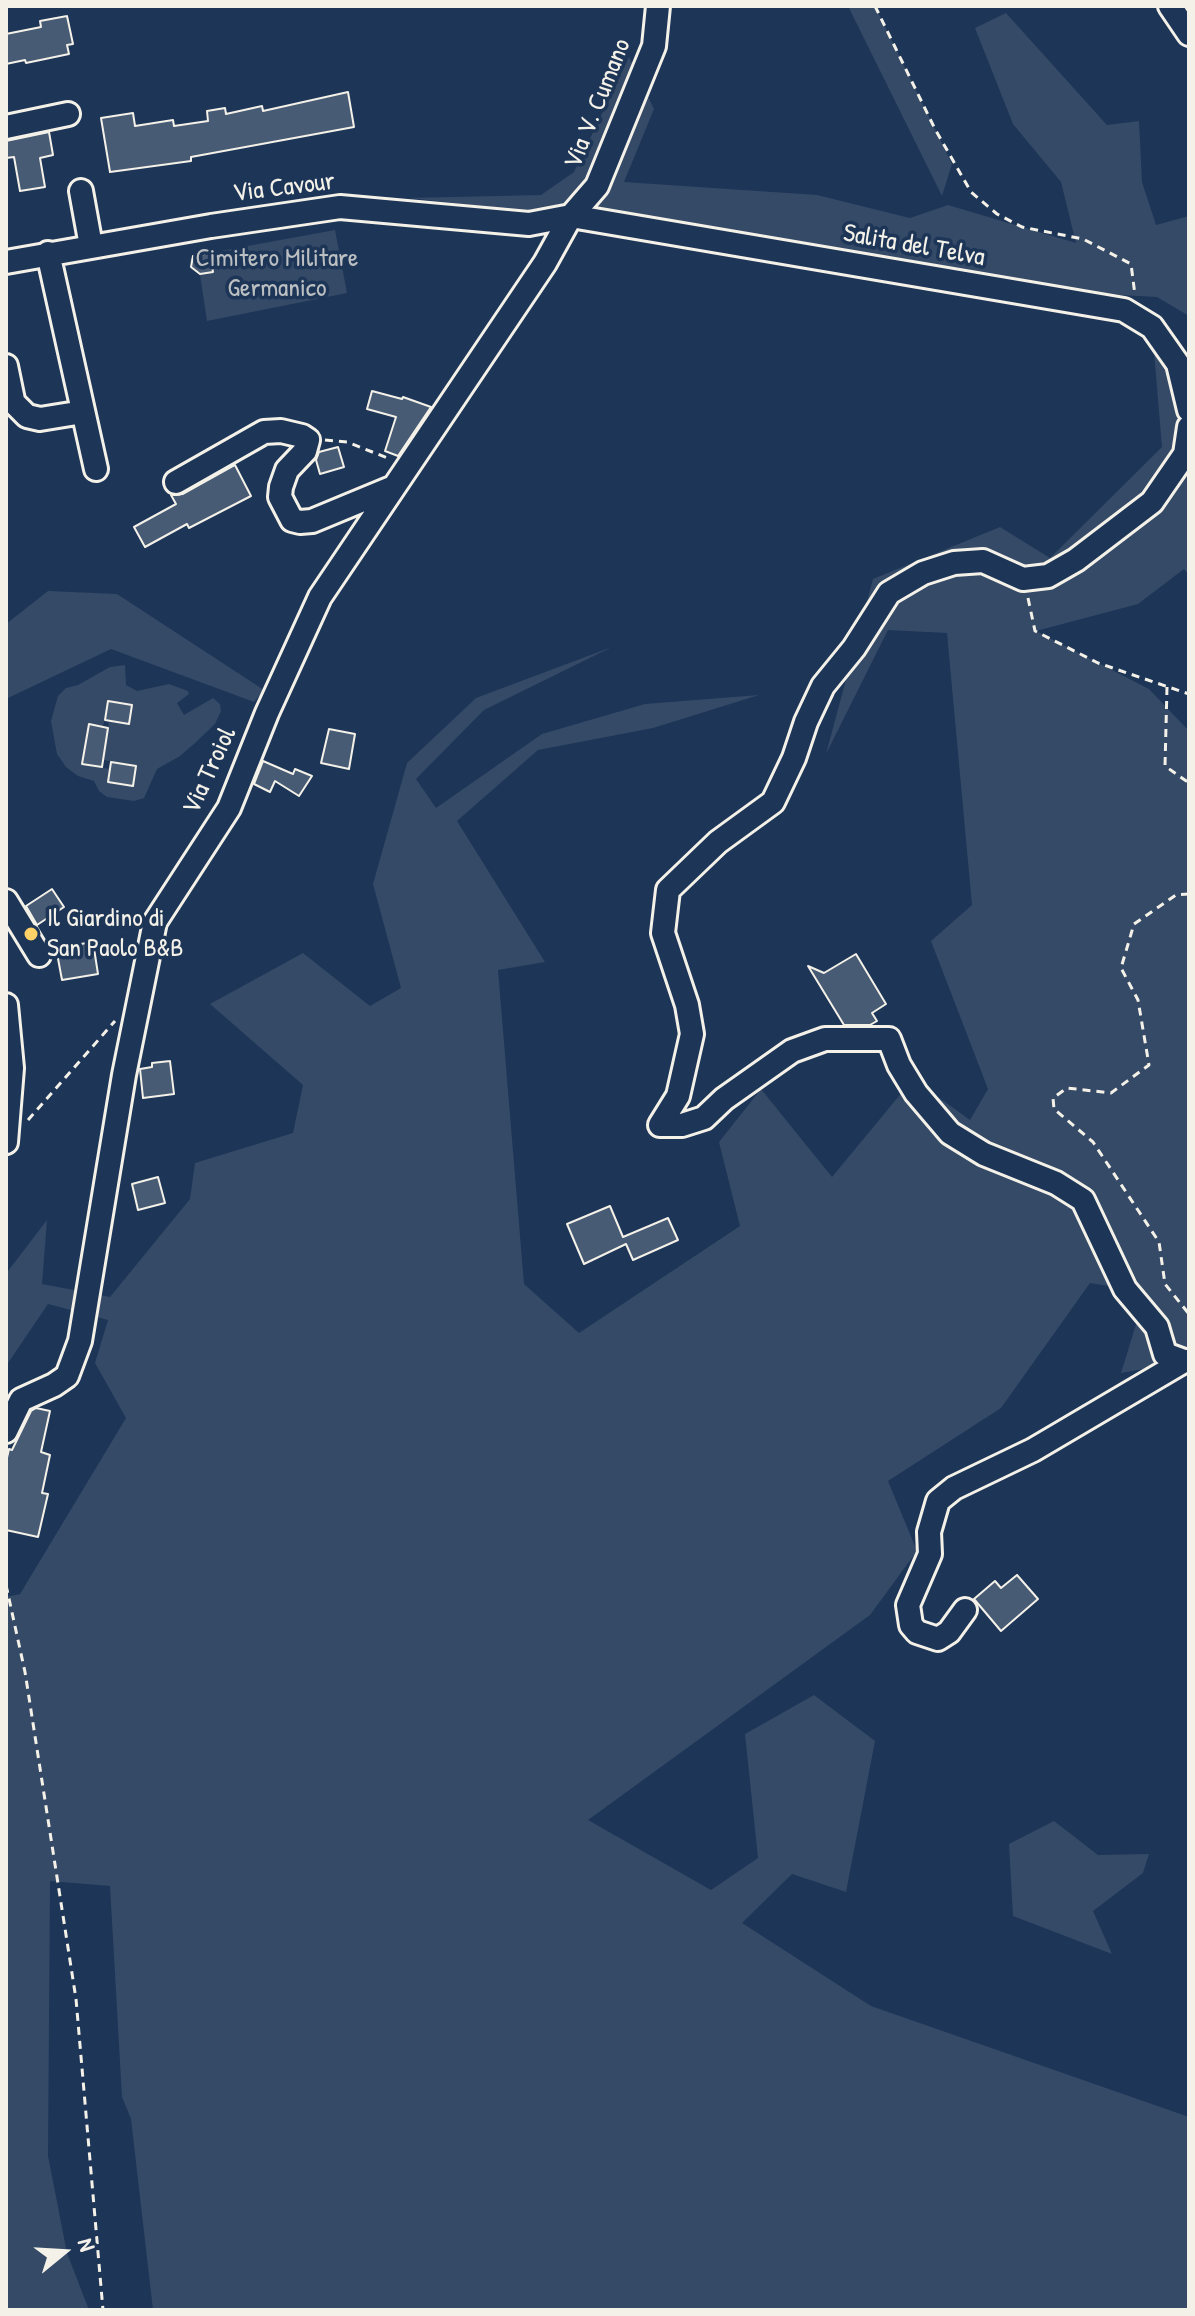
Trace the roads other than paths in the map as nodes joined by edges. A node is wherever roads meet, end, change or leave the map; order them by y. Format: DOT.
graph roads {
  1 [pos="658,6"];
  2 [pos="1170,6"];
  3 [pos="1189,34"];
  4 [pos="68,114"];
  5 [pos="6,127"];
  6 [pos="81,191"];
  7 [pos="571,216"];
  8 [pos="91,246"];
  9 [pos="48,253"];
  10 [pos="6,262"];
  11 [pos="6,366"];
  12 [pos="10,397"];
  13 [pos="1189,410"];
  14 [pos="83,412"];
  15 [pos="1189,427"];
  16 [pos="96,469"];
  17 [pos="176,482"];
  18 [pos="395,486"];
  19 [pos="6,901"];
  20 [pos="39,955"];
  21 [pos="6,1005"];
  22 [pos="6,1142"];
  23 [pos="1187,1361"];
  24 [pos="6,1431"];
  25 [pos="965,1610"];
  1 -- 7 [label="street, Via V. Cumano"];
  2 -- 3 [label="street"];
  4 -- 5 [label="street"];
  6 -- 8 [label="street"];
  7 -- 8 [label="street, Via Cavour"];
  7 -- 13 [label="street, Salita del Telva"];
  7 -- 18 [label="street, Via Troiol"];
  8 -- 9 [label="street, Via Cavour"];
  9 -- 10 [label="street, Via Cavour"];
  9 -- 14 [label="street"];
  11 -- 12 [label="street"];
  12 -- 14 [label="street"];
  14 -- 16 [label="street"];
  15 -- 23 [label="street"];
  17 -- 18 [label="street"];
  18 -- 24 [label="street, Via Troiol"];
  19 -- 20 [label="street"];
  21 -- 22 [label="street"];
  23 -- 25 [label="street"];
}
